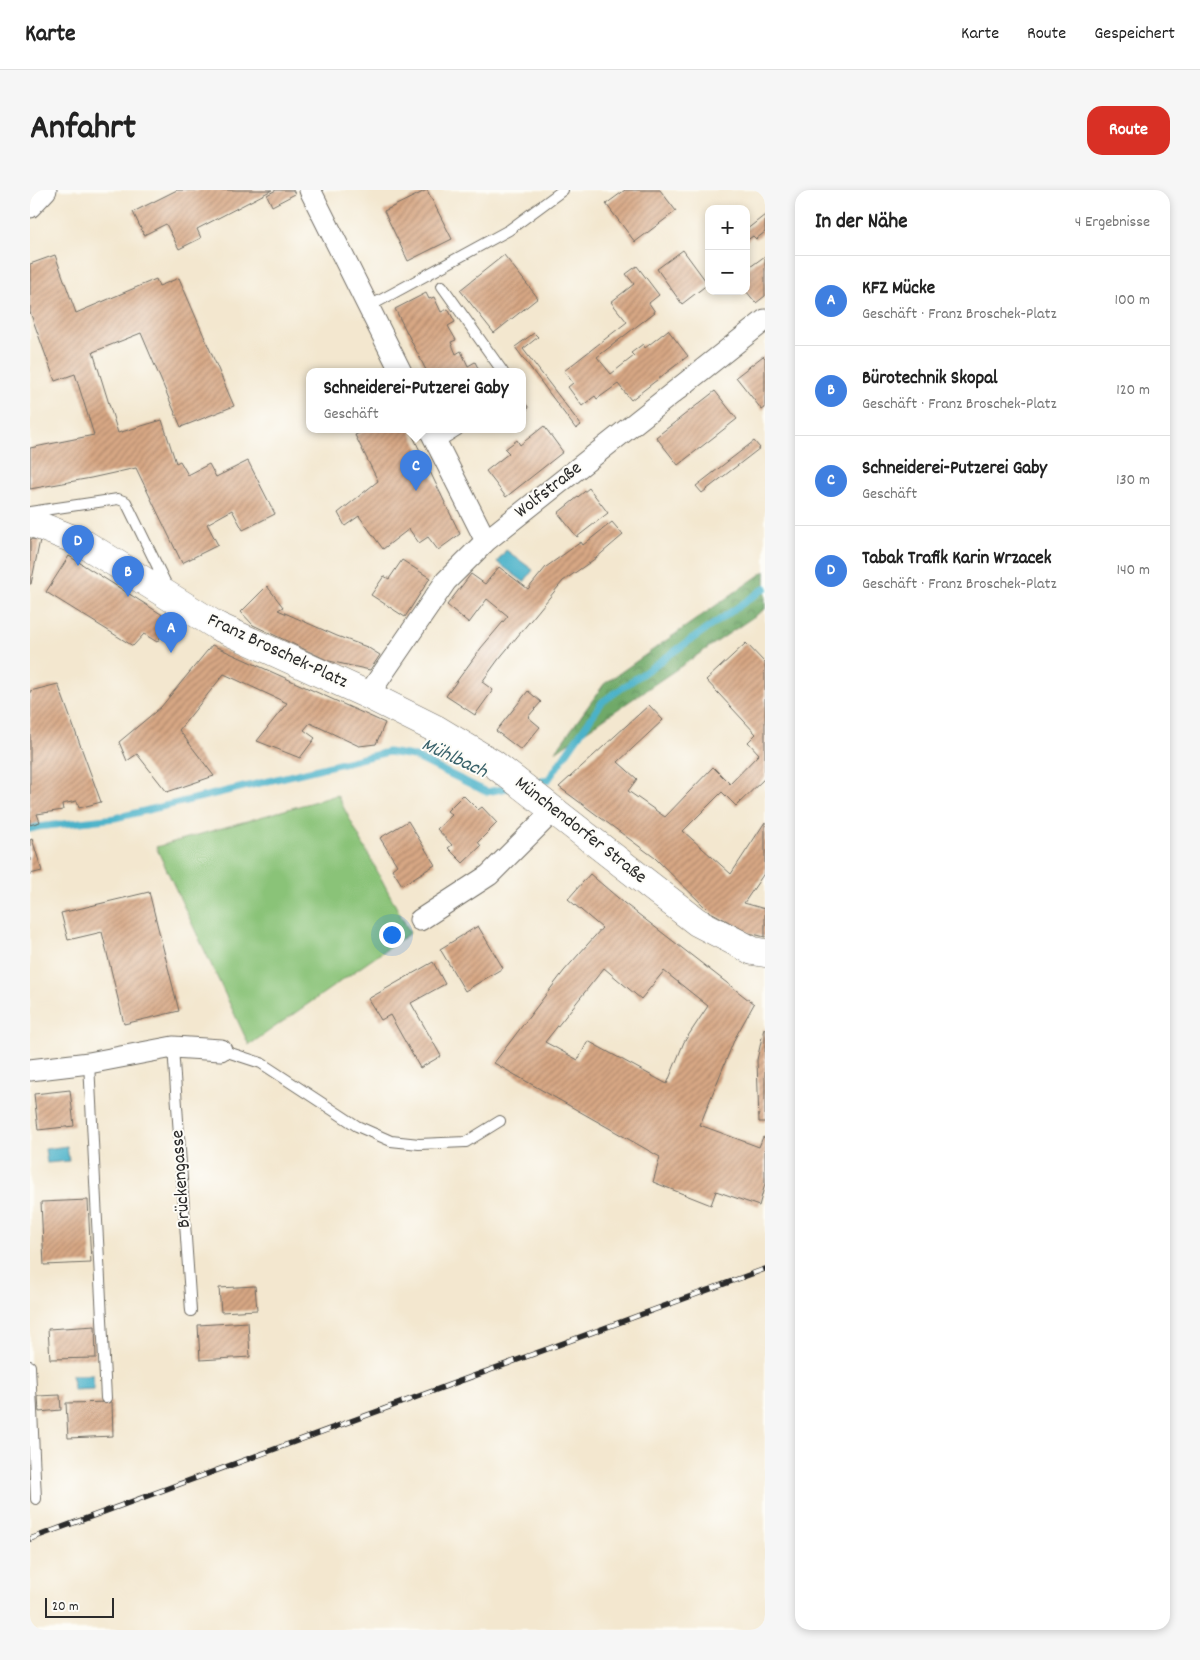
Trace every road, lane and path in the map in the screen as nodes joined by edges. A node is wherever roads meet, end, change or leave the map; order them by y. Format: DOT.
graph roads {
  1 [pos="46,190"];
  2 [pos="310,190"];
  3 [pos="563,190"];
  4 [pos="30,207"];
  5 [pos="442,286"];
  6 [pos="368,306"];
  7 [pos="765,320"];
  8 [pos="399,368"];
  9 [pos="500,368"];
  10 [pos="448,433"];
  11 [pos="434,437"];
  12 [pos="30,512"];
  13 [pos="30,522"];
  14 [pos="486,541"];
  15 [pos="172,598"];
  16 [pos="368,695"];
  17 [pos="544,803"];
  18 [pos="420,920"];
  19 [pos="765,954"];
  20 [pos="173,1047"];
  21 [pos="222,1050"];
  22 [pos="89,1063"];
  23 [pos="30,1070"];
  24 [pos="500,1121"];
  25 [pos="191,1312"];
  26 [pos="30,1366"];
  27 [pos="106,1398"];
  28 [pos="36,1499"];
  1 -- 4 [label="street"];
  2 -- 6 [label="street"];
  3 -- 6 [label="lane"];
  5 -- 9 [label="lane"];
  6 -- 8 [label="street"];
  7 -- 14 [label="street, Wolfstraße"];
  10 -- 11 [label="lane"];
  11 -- 14 [label="street"];
  12 -- 15 [label="lane"];
  13 -- 15 [label="street, Franz Broschek-Platz"];
  14 -- 16 [label="street, Wolfstraße"];
  15 -- 16 [label="street, Franz Broschek-Platz"];
  16 -- 17 [label="street, Münchendorfer Straße"];
  17 -- 18 [label="street"];
  17 -- 19 [label="street, Münchendorfer Straße"];
  20 -- 21 [label="street"];
  20 -- 22 [label="street"];
  20 -- 25 [label="lane, Brückengasse"];
  21 -- 24 [label="lane"];
  22 -- 23 [label="street"];
  22 -- 27 [label="lane"];
  26 -- 28 [label="lane"];
}
